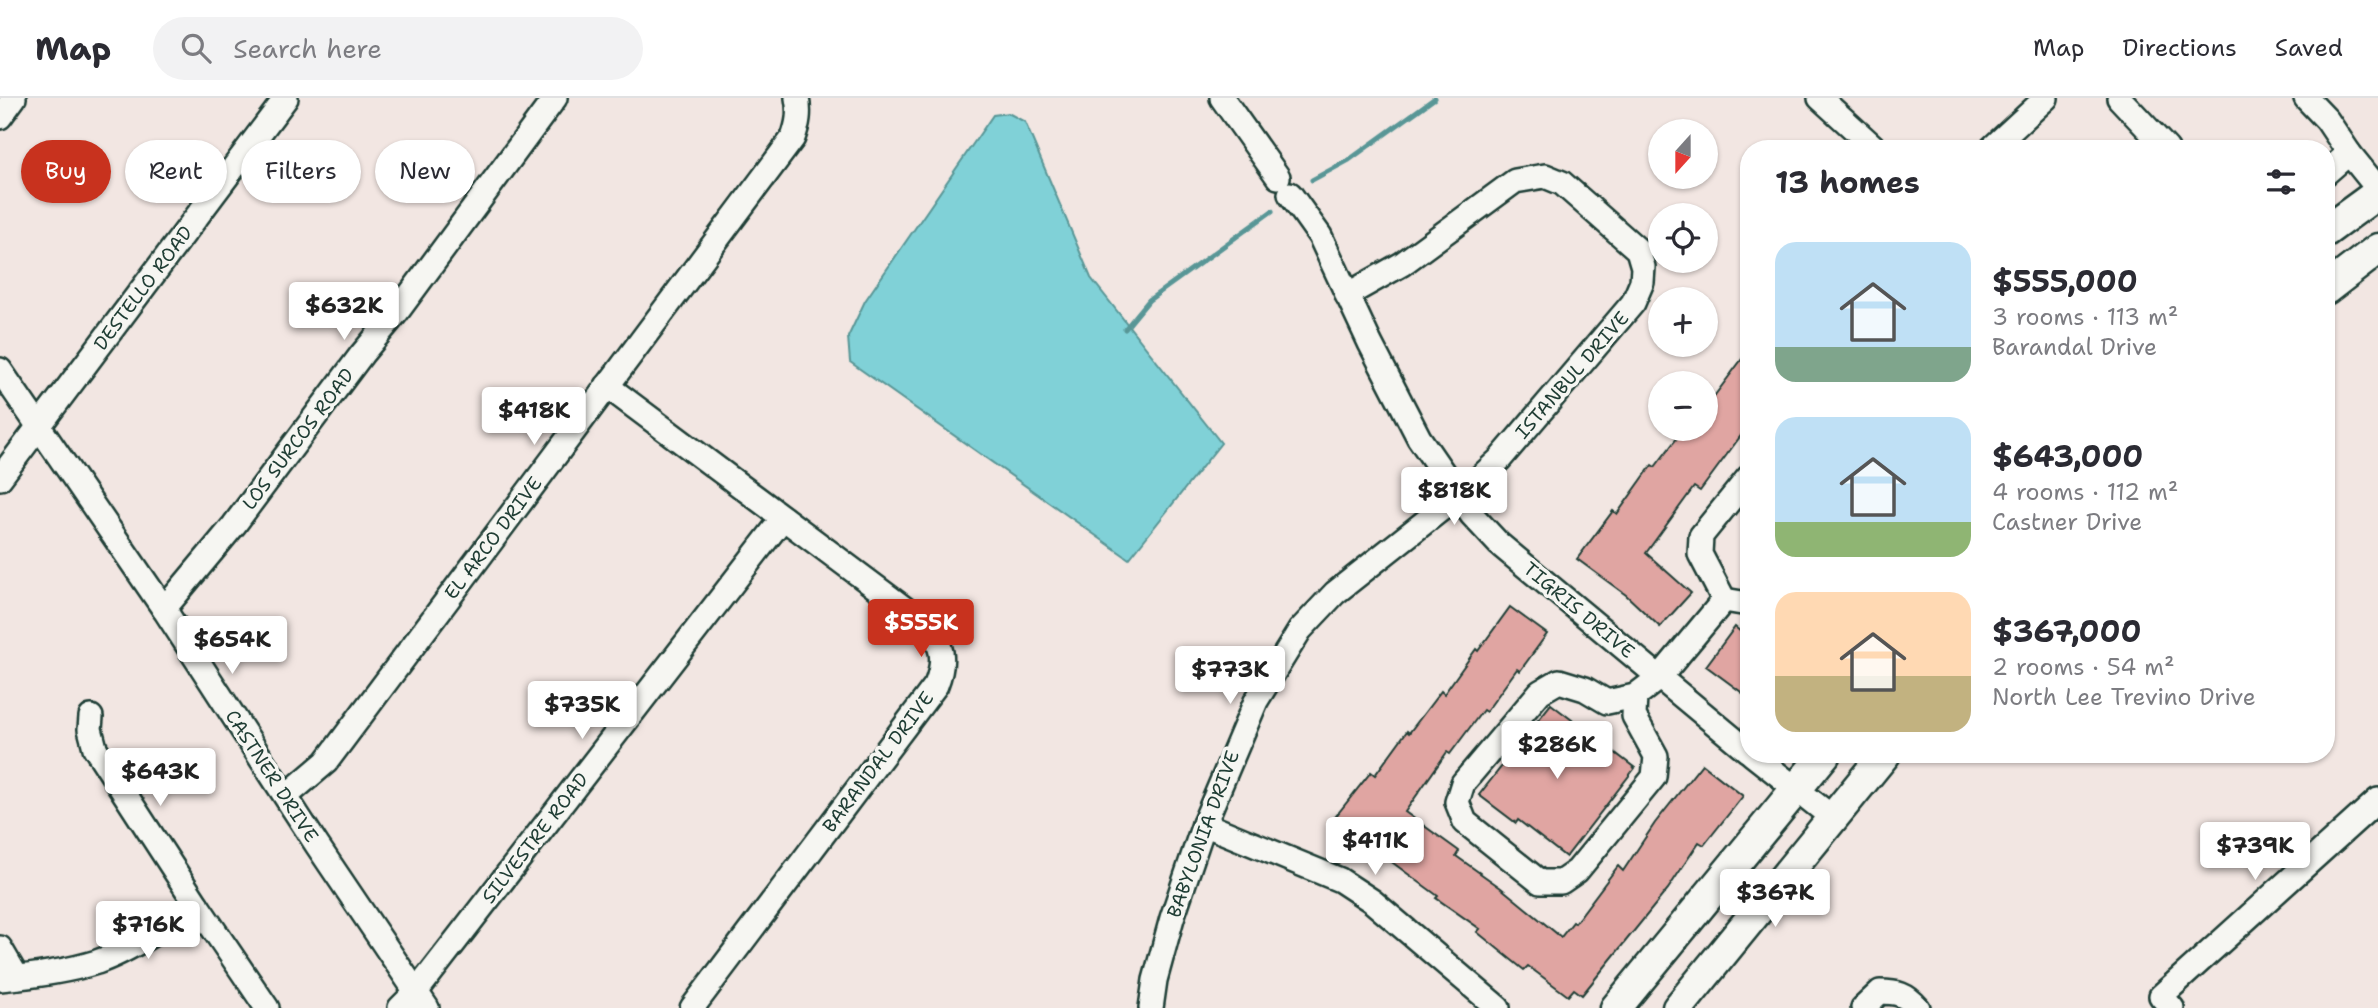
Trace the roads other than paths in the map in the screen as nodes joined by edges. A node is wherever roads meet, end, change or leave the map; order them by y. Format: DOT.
graph roads {
  1 [pos="14,98"];
  2 [pos="286,98"];
  3 [pos="555,98"];
  4 [pos="797,98"];
  5 [pos="1222,98"];
  6 [pos="1821,98"];
  7 [pos="2046,98"];
  8 [pos="2119,98"];
  9 [pos="2306,98"];
  10 [pos="0,117"];
  11 [pos="1866,140"];
  12 [pos="2001,140"];
  13 [pos="2159,140"];
  14 [pos="2349,153"];
  15 [pos="2335,165"];
  16 [pos="2378,191"];
  17 [pos="2335,224"];
  18 [pos="2378,249"];
  19 [pos="2335,282"];
  20 [pos="1348,295"];
  21 [pos="0,370"];
  22 [pos="607,386"];
  23 [pos="40,427"];
  24 [pos="0,478"];
  25 [pos="1740,488"];
  26 [pos="1458,496"];
  27 [pos="783,518"];
  28 [pos="1724,600"];
  29 [pos="1740,603"];
  30 [pos="164,609"];
  31 [pos="1660,677"];
  32 [pos="1635,696"];
  33 [pos="91,717"];
  34 [pos="1740,745"];
  35 [pos="1762,763"];
  36 [pos="1818,763"];
  37 [pos="1878,763"];
  38 [pos="1795,790"];
  39 [pos="286,796"];
  40 [pos="2378,800"];
  41 [pos="1833,818"];
  42 [pos="1204,824"];
  43 [pos="197,905"];
  44 [pos="0,948"];
  45 [pos="8,978"];
  46 [pos="2167,1002"];
  47 [pos="415,1003"];
  48 [pos="267,1008"];
  49 [pos="692,1008"];
  50 [pos="1151,1008"];
  51 [pos="1498,1008"];
  52 [pos="1616,1008"];
  53 [pos="1678,1008"];
  54 [pos="1863,1008"];
  55 [pos="1918,1008"];
  1 -- 10 [label="street"];
  2 -- 23 [label="street, DESTELLO ROAD"];
  3 -- 30 [label="street, LOS SURCOS ROAD"];
  4 -- 22 [label="street, EL ARCO DRIVE"];
  5 -- 20 [label="street, TIGRIS DRIVE"];
  6 -- 11 [label="street"];
  7 -- 12 [label="street"];
  8 -- 13 [label="street"];
  9 -- 14 [label="street"];
  14 -- 15 [label="street"];
  14 -- 16 [label="street"];
  16 -- 17 [label="main road"];
  18 -- 19 [label="main road"];
  20 -- 26 [label="street, TIGRIS DRIVE"];
  20 -- 26 [label="street, ISTANBUL DRIVE"];
  21 -- 23 [label="street, CASTNER DRIVE"];
  22 -- 27 [label="street, BARANDAL DRIVE"];
  22 -- 39 [label="street, EL ARCO DRIVE"];
  23 -- 24 [label="street, DESTELLO ROAD"];
  23 -- 30 [label="street, CASTNER DRIVE"];
  25 -- 28 [label="street"];
  26 -- 31 [label="street, TIGRIS DRIVE"];
  26 -- 42 [label="street, BABYLONIA DRIVE"];
  27 -- 47 [label="street, SILVESTRE ROAD"];
  27 -- 49 [label="street, BARANDAL DRIVE"];
  28 -- 29 [label="street"];
  28 -- 31 [label="street"];
  30 -- 39 [label="street, CASTNER DRIVE"];
  31 -- 32 [label="street"];
  31 -- 34 [label="street, TIGRIS DRIVE"];
  32 -- 32 [label="street"];
  33 -- 43 [label="street"];
  35 -- 38 [label="street, TIGRIS DRIVE"];
  36 -- 38 [label="main road"];
  37 -- 41 [label="main road"];
  38 -- 41 [label="street, TIGRIS DRIVE"];
  38 -- 52 [label="main road"];
  39 -- 47 [label="street, CASTNER DRIVE"];
  40 -- 46 [label="street"];
  41 -- 53 [label="main road"];
  42 -- 50 [label="street, BABYLONIA DRIVE"];
  42 -- 51 [label="street"];
  43 -- 45 [label="street"];
  43 -- 48 [label="street"];
  44 -- 45 [label="street"];
  54 -- 55 [label="street"];
}
